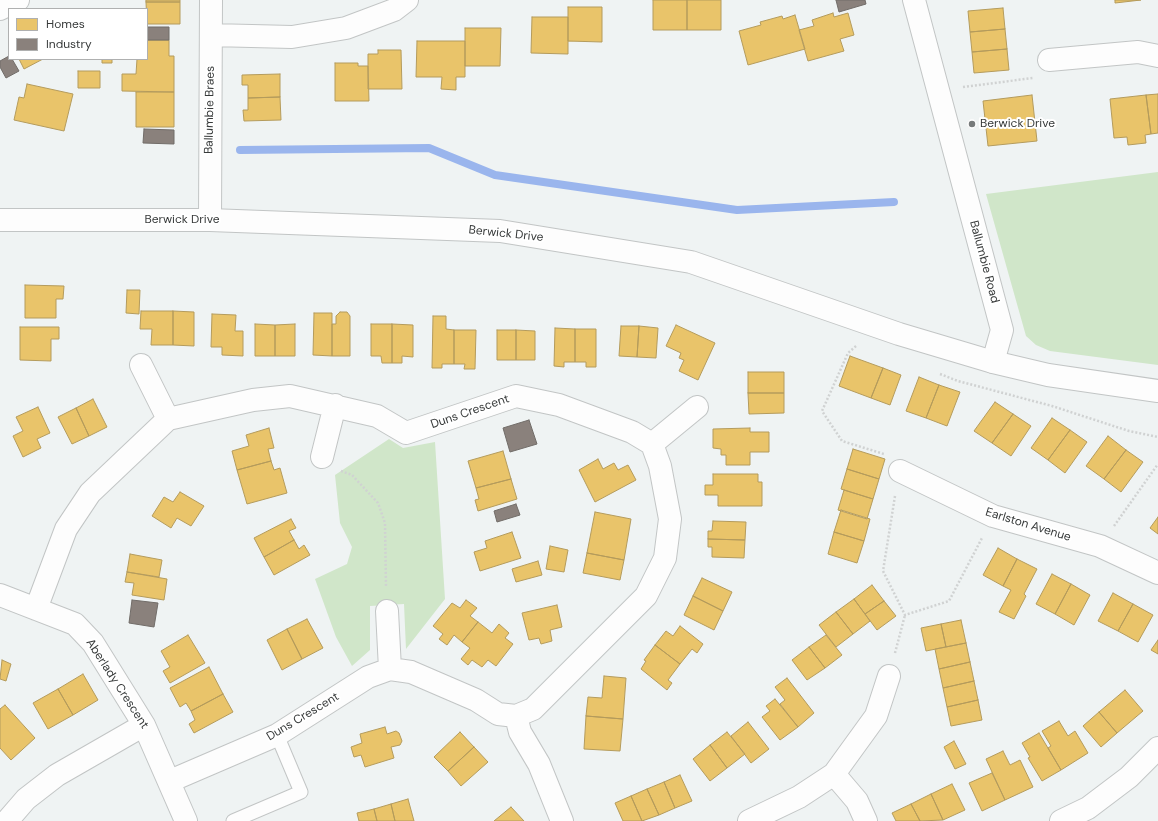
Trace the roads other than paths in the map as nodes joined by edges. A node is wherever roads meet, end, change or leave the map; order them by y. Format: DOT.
graph roads {
  1 [pos="18,0"];
  2 [pos="211,0"];
  3 [pos="407,0"];
  4 [pos="914,0"];
  5 [pos="0,9"];
  6 [pos="211,35"];
  7 [pos="1158,56"];
  8 [pos="1049,60"];
  9 [pos="0,220"];
  10 [pos="210,220"];
  11 [pos="993,362"];
  12 [pos="141,365"];
  13 [pos="1158,391"];
  14 [pos="335,405"];
  15 [pos="697,408"];
  16 [pos="168,419"];
  17 [pos="652,444"];
  18 [pos="330,463"];
  19 [pos="900,471"];
  20 [pos="1158,573"];
  21 [pos="0,595"];
  22 [pos="36,609"];
  23 [pos="387,611"];
  24 [pos="390,669"];
  25 [pos="889,676"];
  26 [pos="516,716"];
  27 [pos="144,725"];
  28 [pos="277,735"];
  29 [pos="1158,748"];
  30 [pos="834,774"];
  31 [pos="170,781"];
  32 [pos="7,821"];
  33 [pos="186,821"];
  34 [pos="233,821"];
  35 [pos="562,821"];
  36 [pos="749,821"];
  37 [pos="866,821"];
  38 [pos="1061,821"];
  1 -- 5 [label="street"];
  2 -- 6 [label="street, Ballumbie Braes"];
  3 -- 6 [label="street"];
  4 -- 11 [label="street, Ballumbie Road"];
  6 -- 10 [label="street, Ballumbie Braes"];
  7 -- 8 [label="street"];
  9 -- 10 [label="street, Berwick Drive"];
  10 -- 11 [label="street, Berwick Drive"];
  11 -- 13 [label="street"];
  12 -- 16 [label="street"];
  14 -- 16 [label="street, Duns Crescent"];
  14 -- 17 [label="street, Duns Crescent"];
  14 -- 18 [label="street"];
  15 -- 17 [label="street"];
  16 -- 22 [label="street"];
  17 -- 26 [label="street"];
  19 -- 20 [label="street, Earlston Avenue"];
  21 -- 22 [label="street, Aberlady Crescent"];
  22 -- 27 [label="street, Aberlady Crescent"];
  23 -- 24 [label="street"];
  24 -- 26 [label="street, Duns Crescent"];
  24 -- 28 [label="street, Duns Crescent"];
  25 -- 30 [label="street"];
  26 -- 35 [label="street"];
  27 -- 31 [label="street, Aberlady Crescent"];
  27 -- 32 [label="street"];
  28 -- 31 [label="street, Duns Crescent"];
  28 -- 34 [label="lane"];
  29 -- 38 [label="street"];
  30 -- 36 [label="street"];
  30 -- 37 [label="street"];
  31 -- 33 [label="street, Aberlady Crescent"];
}
